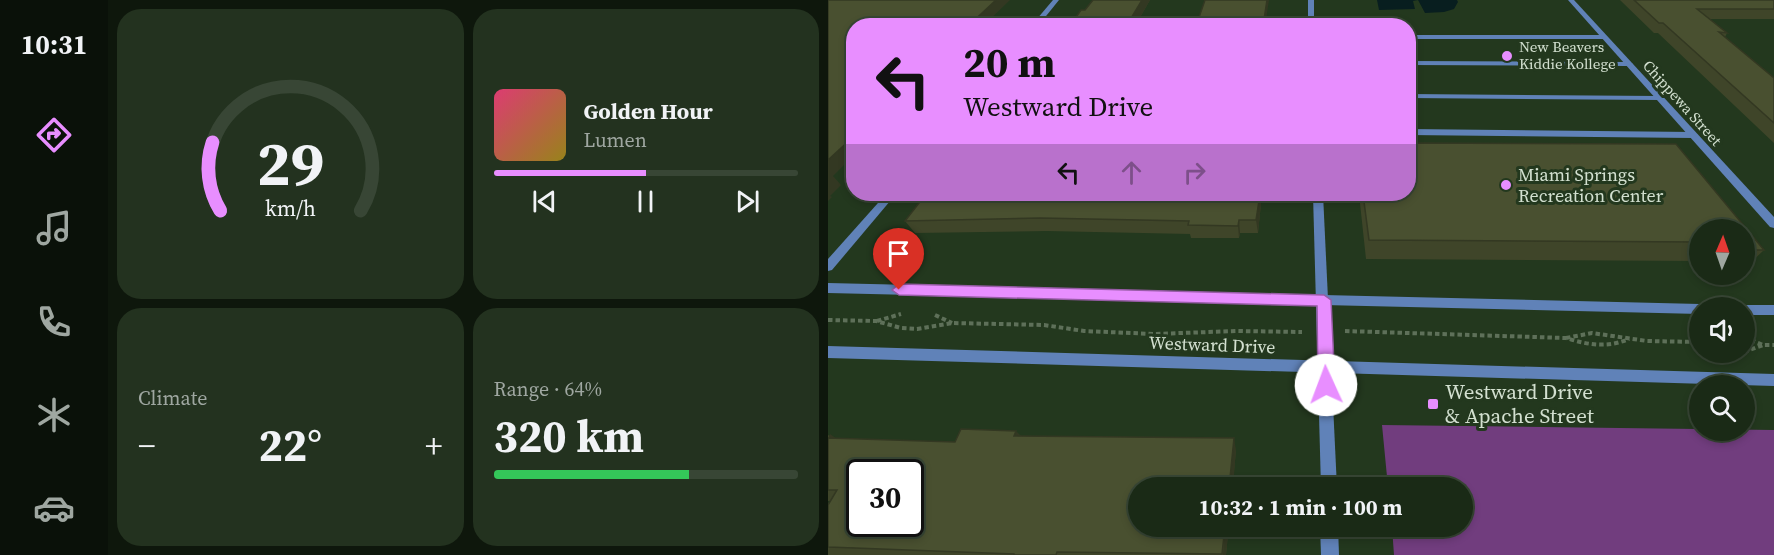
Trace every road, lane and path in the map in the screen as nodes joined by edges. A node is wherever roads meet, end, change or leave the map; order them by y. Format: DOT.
graph roads {
  1 [pos="1056,0"];
  2 [pos="1311,0"];
  3 [pos="1571,0"];
  4 [pos="1041,18"];
  5 [pos="1311,18"];
  6 [pos="1416,37"];
  7 [pos="1604,37"];
  8 [pos="1416,63"];
  9 [pos="1629,64"];
  10 [pos="1416,96"];
  11 [pos="1659,98"];
  12 [pos="1416,132"];
  13 [pos="1692,135"];
  14 [pos="885,201"];
  15 [pos="1318,201"];
  16 [pos="1774,224"];
  17 [pos="828,267"];
  18 [pos="828,288"];
  19 [pos="1324,300"];
  20 [pos="1689,309"];
  21 [pos="1755,310"];
  22 [pos="1774,310"];
  23 [pos="910,313"];
  24 [pos="933,314"];
  25 [pos="828,320"];
  26 [pos="876,321"];
  27 [pos="952,322"];
  28 [pos="1348,331"];
  29 [pos="1288,332"];
  30 [pos="1566,338"];
  31 [pos="1629,339"];
  32 [pos="1689,342"];
  33 [pos="1755,342"];
  34 [pos="1763,345"];
  35 [pos="1774,345"];
  36 [pos="1755,348"];
  37 [pos="828,352"];
  38 [pos="1326,366"];
  39 [pos="1774,380"];
  40 [pos="1329,477"];
  41 [pos="1329,537"];
  42 [pos="1330,555"];
  1 -- 4 [label="street"];
  2 -- 5 [label="street"];
  3 -- 7 [label="street, Chippewa Street"];
  6 -- 7 [label="street"];
  7 -- 9 [label="street, Chippewa Street"];
  8 -- 9 [label="street"];
  9 -- 11 [label="street, Chippewa Street"];
  10 -- 11 [label="street"];
  11 -- 13 [label="street, Chippewa Street"];
  12 -- 13 [label="street"];
  13 -- 16 [label="street, Chippewa Street"];
  14 -- 17 [label="street"];
  15 -- 19 [label="street"];
  18 -- 19 [label="street"];
  19 -- 20 [label="street"];
  19 -- 38 [label="street"];
  21 -- 22 [label="street"];
  23 -- 26 [label="path"];
  24 -- 27 [label="path"];
  25 -- 26 [label="path"];
  26 -- 27 [label="path"];
  27 -- 29 [label="path"];
  28 -- 30 [label="path"];
  30 -- 31 [label="path"];
  30 -- 31 [label="path"];
  31 -- 32 [label="path"];
  33 -- 34 [label="path"];
  34 -- 35 [label="path"];
  34 -- 36 [label="path"];
  37 -- 38 [label="street, Westward Drive"];
  38 -- 39 [label="street, Westward Drive"];
  38 -- 40 [label="street"];
  41 -- 42 [label="street"];
}
